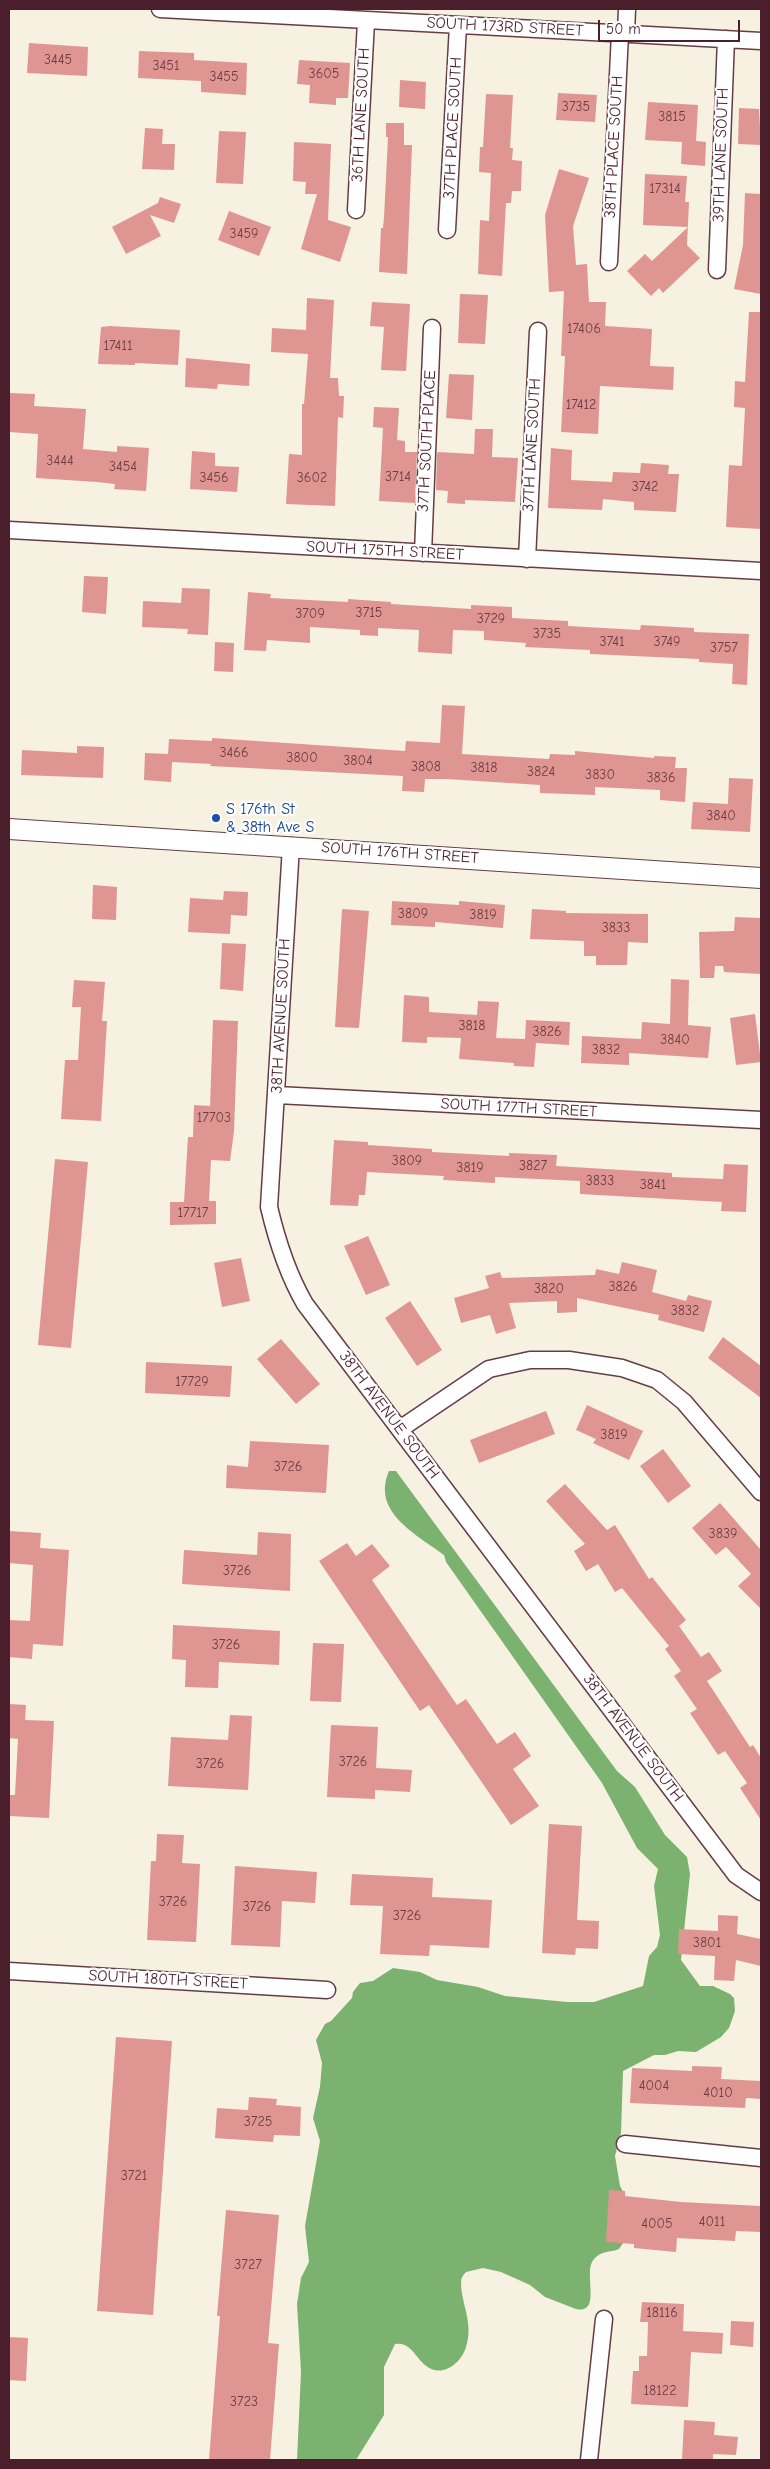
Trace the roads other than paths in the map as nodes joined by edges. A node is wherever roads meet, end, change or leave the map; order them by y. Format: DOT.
graph roads {
  1 [pos="160,9"];
  2 [pos="627,9"];
  3 [pos="279,12"];
  4 [pos="376,17"];
  5 [pos="458,25"];
  6 [pos="623,33"];
  7 [pos="726,39"];
  8 [pos="761,41"];
  9 [pos="356,210"];
  10 [pos="447,230"];
  11 [pos="609,262"];
  12 [pos="717,270"];
  13 [pos="432,328"];
  14 [pos="538,330"];
  15 [pos="9,530"];
  16 [pos="422,553"];
  17 [pos="527,559"];
  18 [pos="761,571"];
  19 [pos="9,829"];
  20 [pos="291,846"];
  21 [pos="761,878"];
  22 [pos="277,1096"];
  23 [pos="761,1120"];
  24 [pos="400,1429"];
  25 [pos="761,1492"];
  26 [pos="761,1892"];
  27 [pos="9,1971"];
  28 [pos="327,1990"];
  29 [pos="624,2144"];
  30 [pos="761,2158"];
  31 [pos="604,2319"];
  32 [pos="589,2460"];
  1 -- 3 [label="street, SOUTH 173RD STREET"];
  2 -- 6 [label="street, 38TH PLACE SOUTH"];
  3 -- 4 [label="street, SOUTH 173RD STREET"];
  4 -- 5 [label="street, SOUTH 173RD STREET"];
  4 -- 9 [label="street, 36TH LANE SOUTH"];
  5 -- 6 [label="street, SOUTH 173RD STREET"];
  5 -- 10 [label="street, 37TH PLACE SOUTH"];
  6 -- 7 [label="street, SOUTH 173RD STREET"];
  6 -- 11 [label="street, 38TH PLACE SOUTH"];
  7 -- 8 [label="street, SOUTH 173RD STREET"];
  7 -- 12 [label="street, 39TH LANE SOUTH"];
  13 -- 16 [label="street, 37TH SOUTH PLACE"];
  14 -- 17 [label="street, 37TH LANE SOUTH"];
  15 -- 16 [label="street, SOUTH 175TH STREET"];
  16 -- 17 [label="street, SOUTH 175TH STREET"];
  17 -- 18 [label="street, SOUTH 175TH STREET"];
  19 -- 20 [label="street, SOUTH 176TH STREET"];
  20 -- 21 [label="street, SOUTH 176TH STREET"];
  20 -- 22 [label="street, 38TH AVENUE SOUTH"];
  22 -- 23 [label="street, SOUTH 177TH STREET"];
  22 -- 24 [label="street, 38TH AVENUE SOUTH"];
  24 -- 25 [label="street"];
  24 -- 26 [label="street, 38TH AVENUE SOUTH"];
  27 -- 28 [label="street, SOUTH 180TH STREET"];
  29 -- 30 [label="street"];
  31 -- 32 [label="street"];
}
